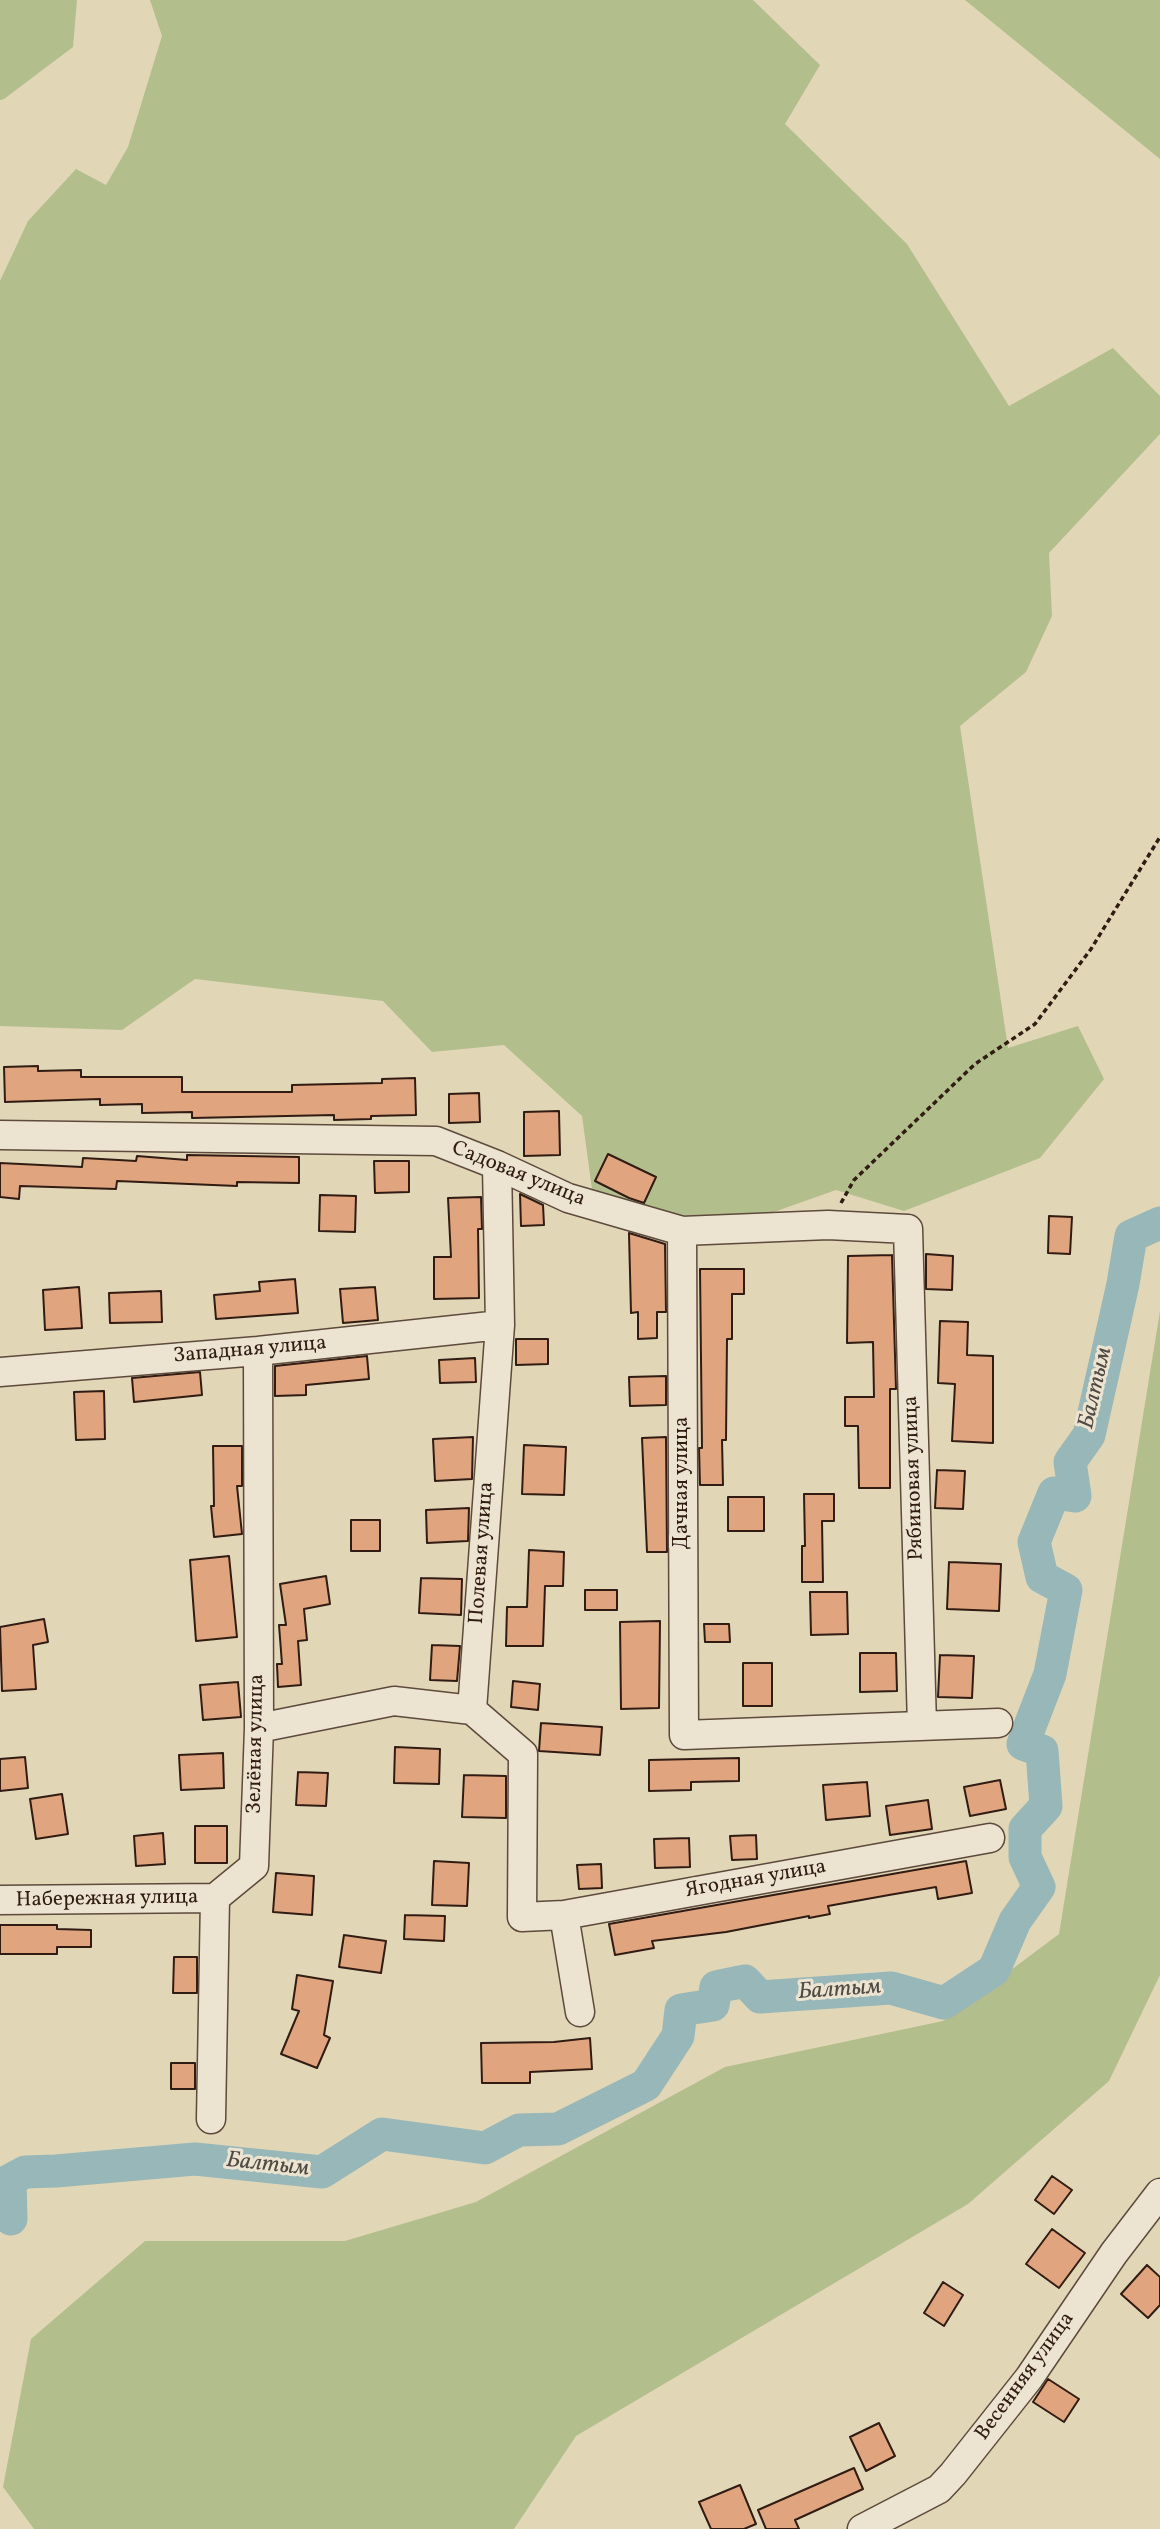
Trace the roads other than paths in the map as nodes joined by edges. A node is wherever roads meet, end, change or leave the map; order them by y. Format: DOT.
graph roads {
  1 [pos="0,1135"];
  2 [pos="497,1165"];
  3 [pos="908,1229"];
  4 [pos="682,1231"];
  5 [pos="500,1325"];
  6 [pos="258,1351"];
  7 [pos="0,1372"];
  8 [pos="472,1710"];
  9 [pos="998,1723"];
  10 [pos="922,1726"];
  11 [pos="259,1728"];
  12 [pos="990,1838"];
  13 [pos="215,1898"];
  14 [pos="0,1900"];
  15 [pos="564,1915"];
  16 [pos="580,2012"];
  17 [pos="211,2119"];
  18 [pos="1160,2193"];
  19 [pos="862,2529"];
  1 -- 2 [label="street, Садовая улица"];
  2 -- 4 [label="street, Садовая улица"];
  2 -- 5 [label="street, Полевая улица"];
  3 -- 4 [label="street, Садовая улица"];
  3 -- 10 [label="street, Рябиновая улица"];
  4 -- 10 [label="street, Дачная улица"];
  5 -- 6 [label="street, Западная улица"];
  5 -- 8 [label="street, Полевая улица"];
  6 -- 7 [label="street, Западная улица"];
  6 -- 11 [label="street, Зелёная улица"];
  8 -- 11 [label="street"];
  8 -- 15 [label="street, Ягодная улица"];
  9 -- 10 [label="street"];
  11 -- 13 [label="street, Зелёная улица"];
  12 -- 15 [label="street, Ягодная улица"];
  13 -- 14 [label="street, Набережная улица"];
  13 -- 17 [label="street"];
  15 -- 16 [label="street"];
  18 -- 19 [label="street, Весенняя улица"];
}
